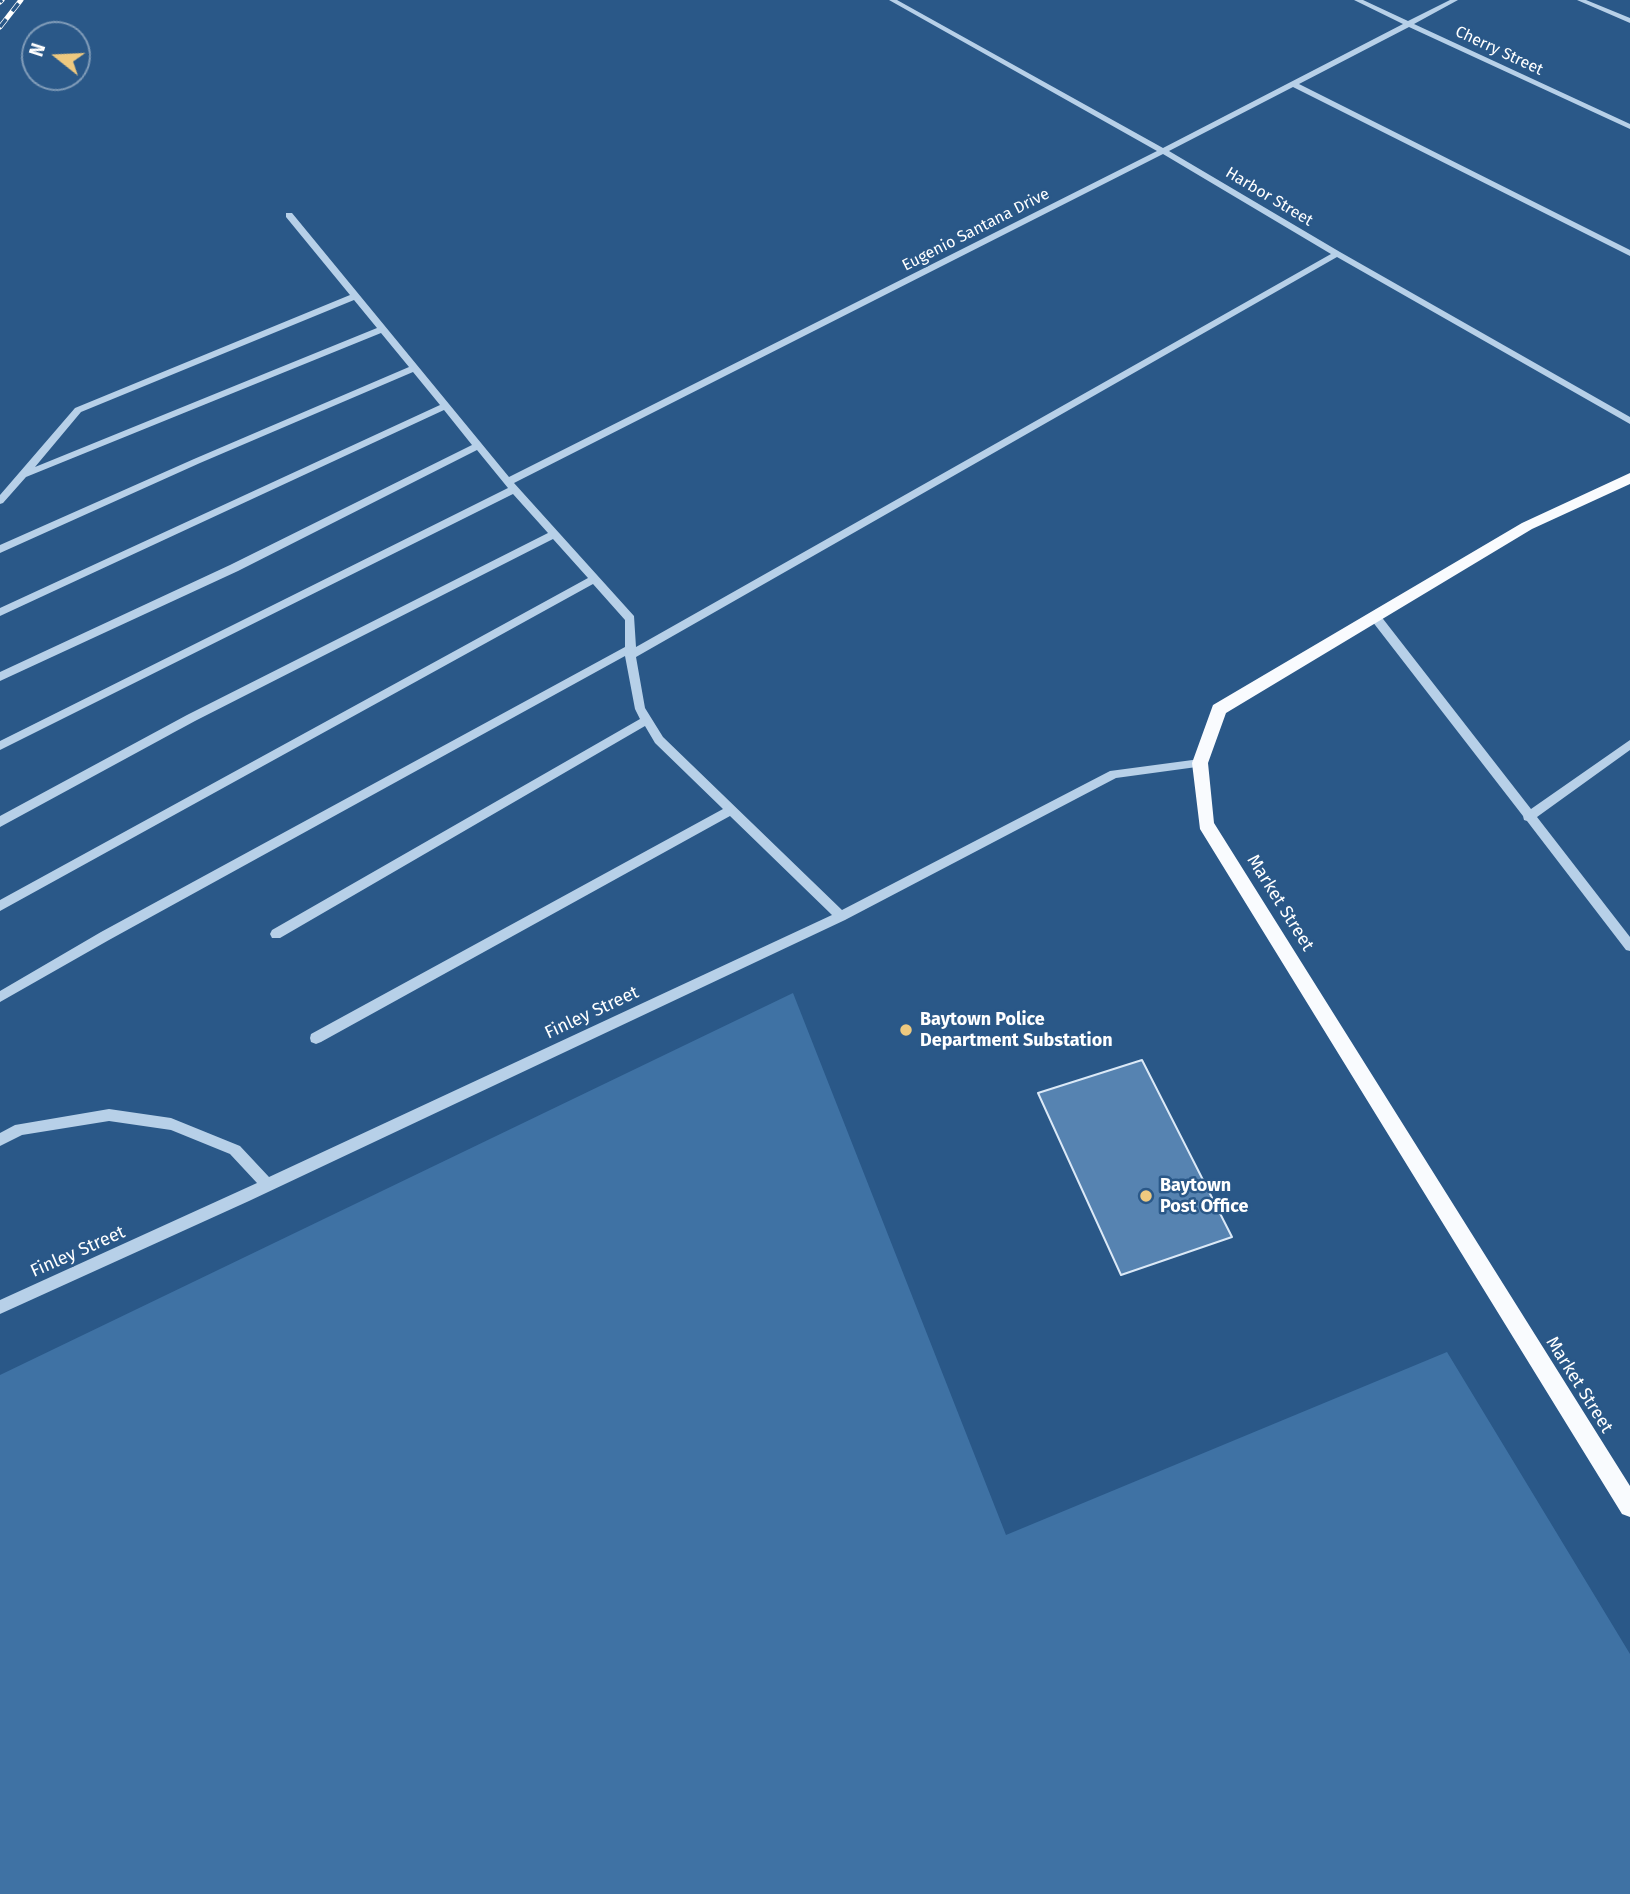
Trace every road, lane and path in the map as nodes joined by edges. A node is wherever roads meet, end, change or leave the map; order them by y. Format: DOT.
graph roads {
  1 [pos="892,0"];
  2 [pos="1357,0"];
  3 [pos="1455,0"];
  4 [pos="1580,0"];
  5 [pos="1630,21"];
  6 [pos="1409,24"];
  7 [pos="1294,83"];
  8 [pos="1630,127"];
  9 [pos="1163,151"];
  10 [pos="289,215"];
  11 [pos="1630,253"];
  12 [pos="1337,254"];
  13 [pos="356,296"];
  14 [pos="383,329"];
  15 [pos="415,369"];
  16 [pos="446,406"];
  17 [pos="1630,421"];
  18 [pos="478,446"];
  19 [pos="23,475"];
  20 [pos="1630,478"];
  21 [pos="512,486"];
  22 [pos="0,501"];
  23 [pos="555,534"];
  24 [pos="0,549"];
  25 [pos="595,579"];
  26 [pos="0,612"];
  27 [pos="1376,618"];
  28 [pos="630,652"];
  29 [pos="0,677"];
  30 [pos="647,720"];
  31 [pos="1630,744"];
  32 [pos="0,746"];
  33 [pos="1200,763"];
  34 [pos="732,809"];
  35 [pos="1528,817"];
  36 [pos="0,822"];
  37 [pos="0,906"];
  38 [pos="841,916"];
  39 [pos="276,934"];
  40 [pos="1630,946"];
  41 [pos="0,997"];
  42 [pos="316,1038"];
  43 [pos="0,1140"];
  44 [pos="267,1185"];
  45 [pos="0,1307"];
  46 [pos="1630,1506"];
  1 -- 9 [label="street, Harbor Street"];
  2 -- 6 [label="street, Cherry Street"];
  3 -- 6 [label="street, Eugenio Santana Drive"];
  4 -- 5 [label="street"];
  6 -- 7 [label="street, Eugenio Santana Drive"];
  6 -- 8 [label="street, Cherry Street"];
  7 -- 9 [label="street, Eugenio Santana Drive"];
  7 -- 11 [label="street"];
  9 -- 12 [label="street, Harbor Street"];
  9 -- 21 [label="street, Eugenio Santana Drive"];
  10 -- 13 [label="street"];
  12 -- 17 [label="street, Harbor Street"];
  12 -- 28 [label="street"];
  13 -- 14 [label="street"];
  13 -- 19 [label="street"];
  14 -- 15 [label="street"];
  14 -- 19 [label="street"];
  15 -- 16 [label="street"];
  15 -- 24 [label="street"];
  16 -- 18 [label="street"];
  16 -- 26 [label="street"];
  18 -- 21 [label="street"];
  18 -- 29 [label="street"];
  19 -- 22 [label="street"];
  20 -- 27 [label="main road, Market Street"];
  21 -- 23 [label="street"];
  21 -- 32 [label="street, Eugenio Santana Drive"];
  23 -- 25 [label="street"];
  23 -- 36 [label="street"];
  25 -- 28 [label="street"];
  25 -- 37 [label="street"];
  27 -- 33 [label="main road, Market Street"];
  27 -- 35 [label="street"];
  28 -- 30 [label="street"];
  28 -- 41 [label="street"];
  30 -- 34 [label="street"];
  30 -- 39 [label="street"];
  31 -- 35 [label="street"];
  33 -- 38 [label="street, Finley Street"];
  33 -- 46 [label="main road, Market Street"];
  34 -- 38 [label="street"];
  34 -- 42 [label="street"];
  35 -- 40 [label="street"];
  38 -- 44 [label="street, Finley Street"];
  43 -- 44 [label="street"];
  44 -- 45 [label="street, Finley Street"];
}
